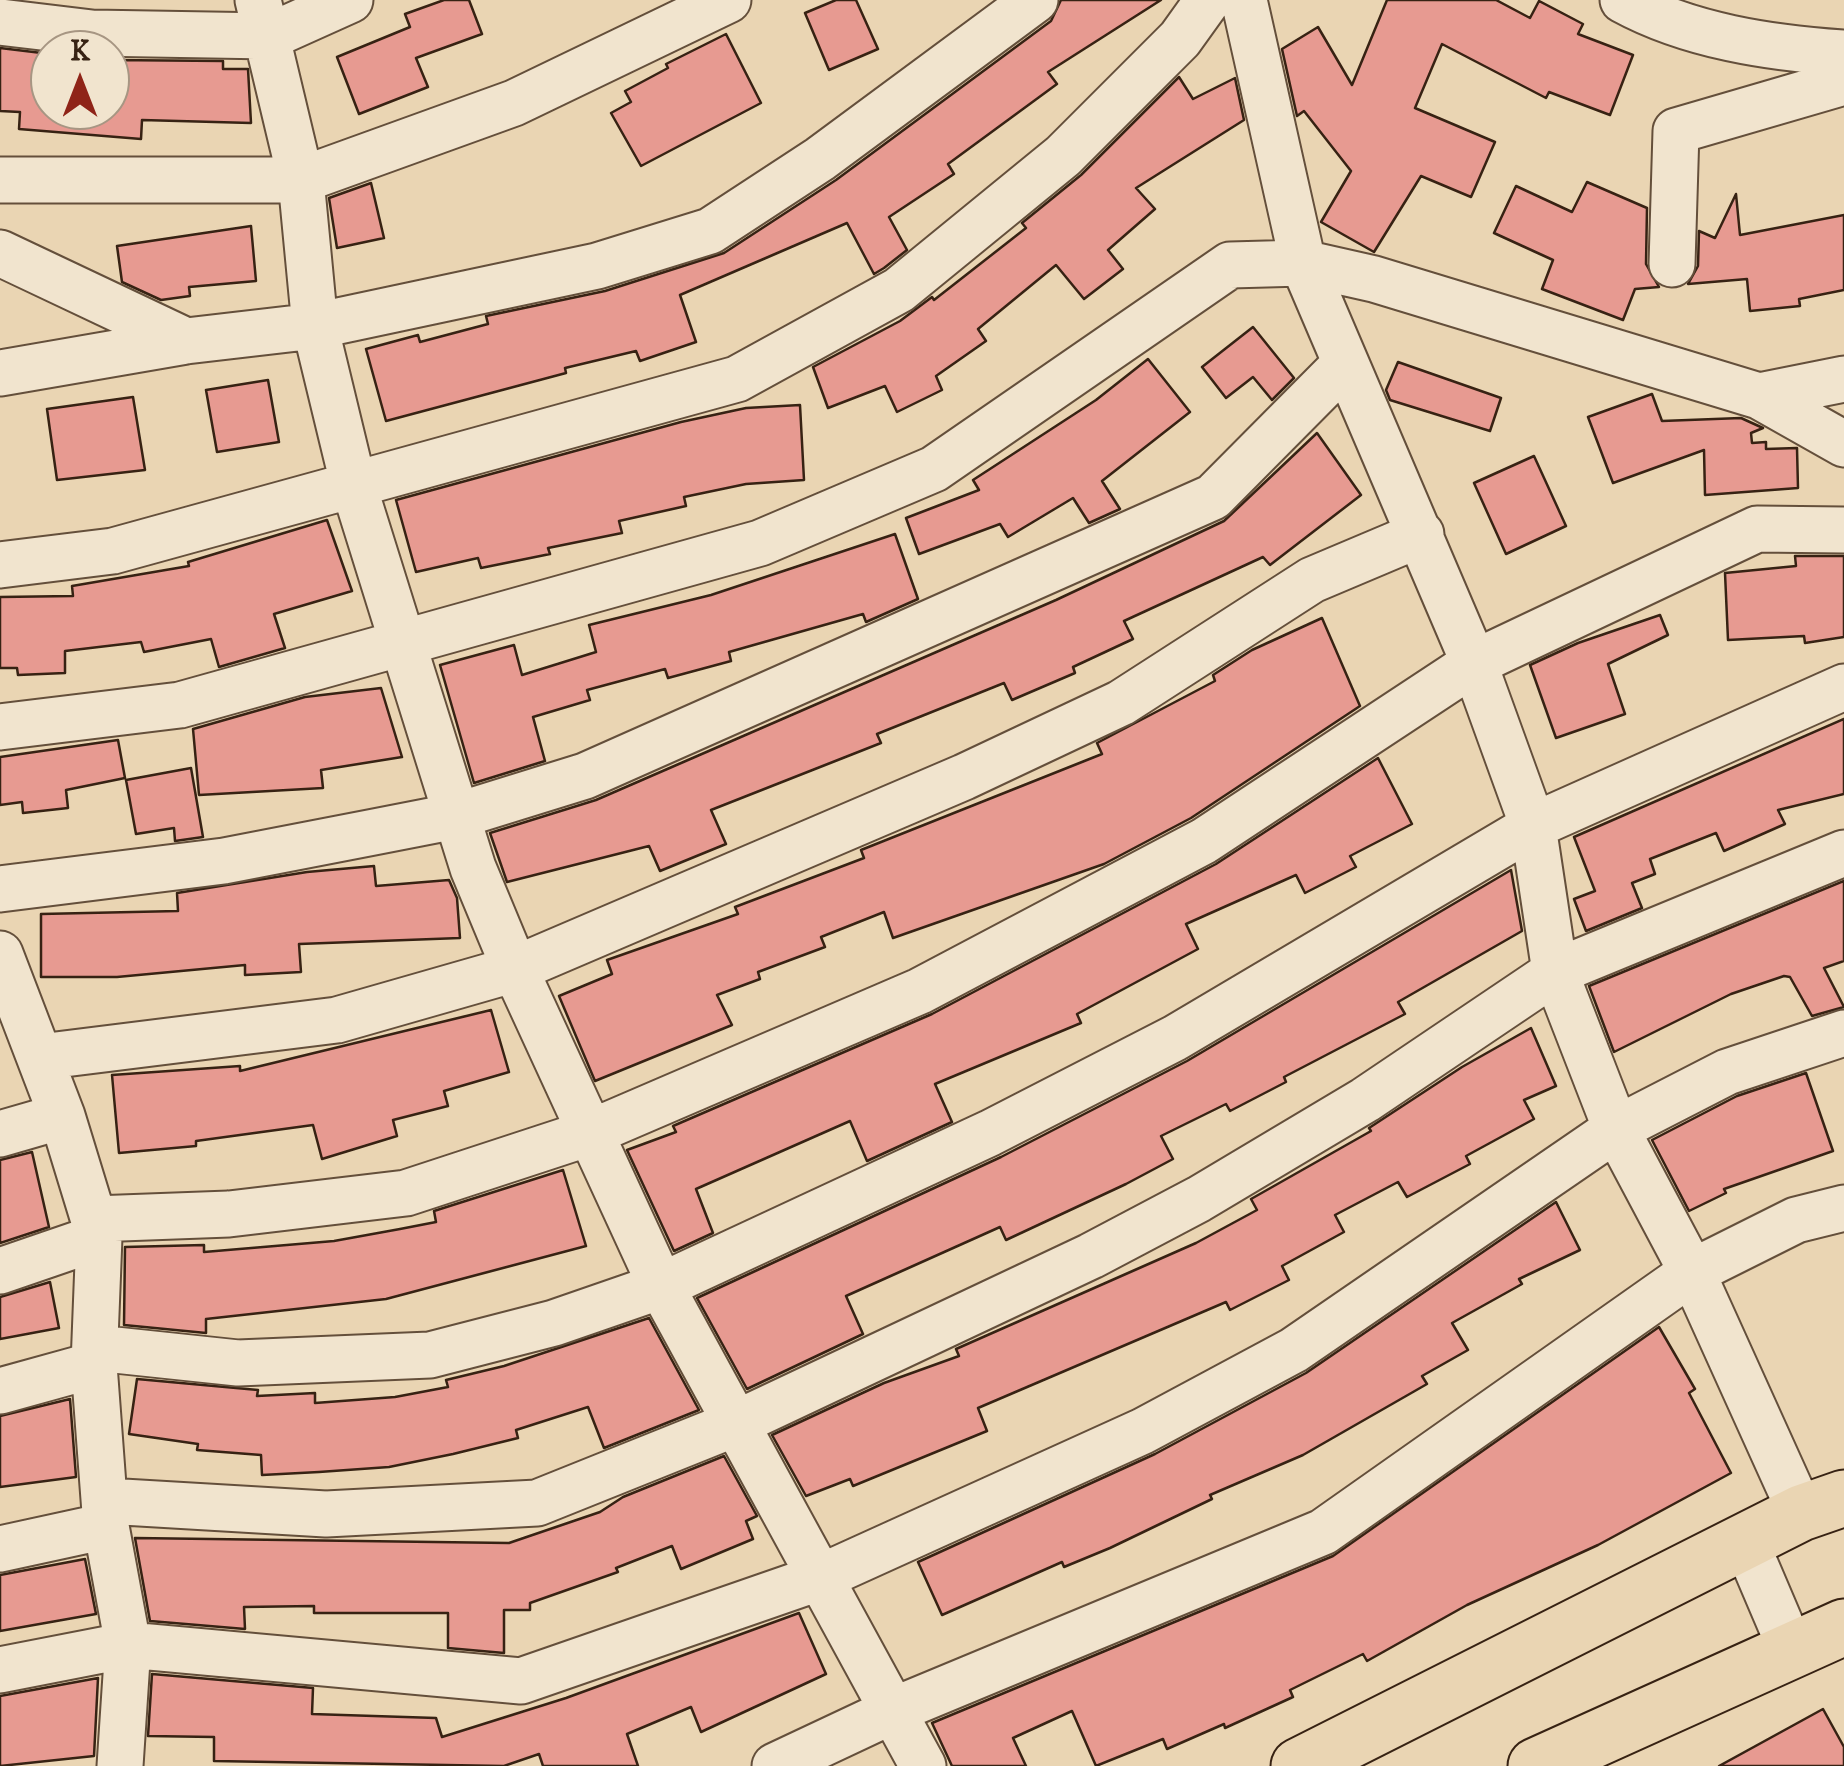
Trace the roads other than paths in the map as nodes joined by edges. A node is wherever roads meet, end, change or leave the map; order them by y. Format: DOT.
graph roads {
  1 [pos="350,0"];
  2 [pos="728,0"];
  3 [pos="1035,0"];
  4 [pos="1208,0"];
  5 [pos="1244,0"];
  6 [pos="1623,0"];
  7 [pos="264,18"];
  8 [pos="0,22"];
  9 [pos="1844,53"];
  10 [pos="1844,82"];
  11 [pos="0,180"];
  12 [pos="302,180"];
  13 [pos="0,253"];
  14 [pos="1303,264"];
  15 [pos="1672,264"];
  16 [pos="315,326"];
  17 [pos="186,341"];
  18 [pos="1344,365"];
  19 [pos="0,373"];
  20 [pos="1844,379"];
  21 [pos="1759,396"];
  22 [pos="1844,444"];
  23 [pos="354,487"];
  24 [pos="1844,530"];
  25 [pos="1420,534"];
  26 [pos="0,565"];
  27 [pos="406,644"];
  28 [pos="1474,663"];
  29 [pos="1844,688"];
  30 [pos="0,727"];
  31 [pos="456,816"];
  32 [pos="1532,826"];
  33 [pos="1844,852"];
  34 [pos="0,888"];
  35 [pos="0,954"];
  36 [pos="514,969"];
  37 [pos="1555,972"];
  38 [pos="1844,1033"];
  39 [pos="40,1058"];
  40 [pos="62,1116"];
  41 [pos="1616,1130"];
  42 [pos="592,1132"];
  43 [pos="0,1134"];
  44 [pos="1844,1208"];
  45 [pos="96,1228"];
  46 [pos="0,1271"];
  47 [pos="1692,1272"];
  48 [pos="661,1286"];
  49 [pos="95,1357"];
  50 [pos="0,1391"];
  51 [pos="739,1422"];
  52 [pos="1823,1505"];
  53 [pos="106,1514"];
  54 [pos="1745,1542"];
  55 [pos="0,1550"];
  56 [pos="821,1577"];
  57 [pos="1844,1627"];
  58 [pos="128,1646"];
  59 [pos="1791,1649"];
  60 [pos="0,1670"];
  61 [pos="892,1712"];
  62 [pos="120,1766"];
  63 [pos="775,1766"];
  64 [pos="923,1766"];
  65 [pos="1299,1766"];
  66 [pos="1536,1766"];
  1 -- 7 [label="street"];
  2 -- 12 [label="street"];
  3 -- 16 [label="street"];
  4 -- 23 [label="street"];
  5 -- 14 [label="street"];
  6 -- 9 [label="street"];
  7 -- 8 [label="street"];
  7 -- 12 [label="street"];
  10 -- 15 [label="street"];
  11 -- 12 [label="street"];
  12 -- 16 [label="street"];
  13 -- 17 [label="street"];
  14 -- 18 [label="street"];
  14 -- 21 [label="street"];
  14 -- 27 [label="street"];
  16 -- 17 [label="street"];
  16 -- 23 [label="street"];
  17 -- 19 [label="street"];
  18 -- 25 [label="street"];
  18 -- 31 [label="street"];
  20 -- 21 [label="street"];
  21 -- 22 [label="street"];
  23 -- 26 [label="street"];
  23 -- 27 [label="street"];
  24 -- 28 [label="street"];
  25 -- 28 [label="street"];
  25 -- 36 [label="street"];
  27 -- 30 [label="street"];
  27 -- 31 [label="street"];
  28 -- 32 [label="street"];
  28 -- 42 [label="street"];
  29 -- 32 [label="street"];
  31 -- 34 [label="street"];
  31 -- 36 [label="street"];
  32 -- 37 [label="street"];
  32 -- 48 [label="street"];
  33 -- 37 [label="street"];
  35 -- 39 [label="street"];
  36 -- 39 [label="street"];
  36 -- 42 [label="street"];
  37 -- 41 [label="street"];
  37 -- 51 [label="street"];
  38 -- 41 [label="street"];
  39 -- 40 [label="street"];
  40 -- 43 [label="street"];
  40 -- 45 [label="street"];
  41 -- 47 [label="street"];
  41 -- 56 [label="street"];
  42 -- 45 [label="street"];
  42 -- 48 [label="street"];
  44 -- 47 [label="street"];
  45 -- 46 [label="street"];
  45 -- 49 [label="street"];
  47 -- 52 [label="street"];
  47 -- 61 [label="street"];
  48 -- 49 [label="street"];
  48 -- 51 [label="street"];
  49 -- 50 [label="street"];
  49 -- 53 [label="street"];
  51 -- 53 [label="street"];
  51 -- 56 [label="street"];
  52 -- 54 [label="main road"];
  53 -- 55 [label="street"];
  53 -- 58 [label="street"];
  54 -- 59 [label="street"];
  54 -- 65 [label="main road"];
  56 -- 58 [label="street"];
  56 -- 61 [label="street"];
  57 -- 59 [label="main road"];
  58 -- 60 [label="street"];
  58 -- 62 [label="street"];
  59 -- 66 [label="main road"];
  61 -- 63 [label="street"];
  61 -- 64 [label="street"];
}
